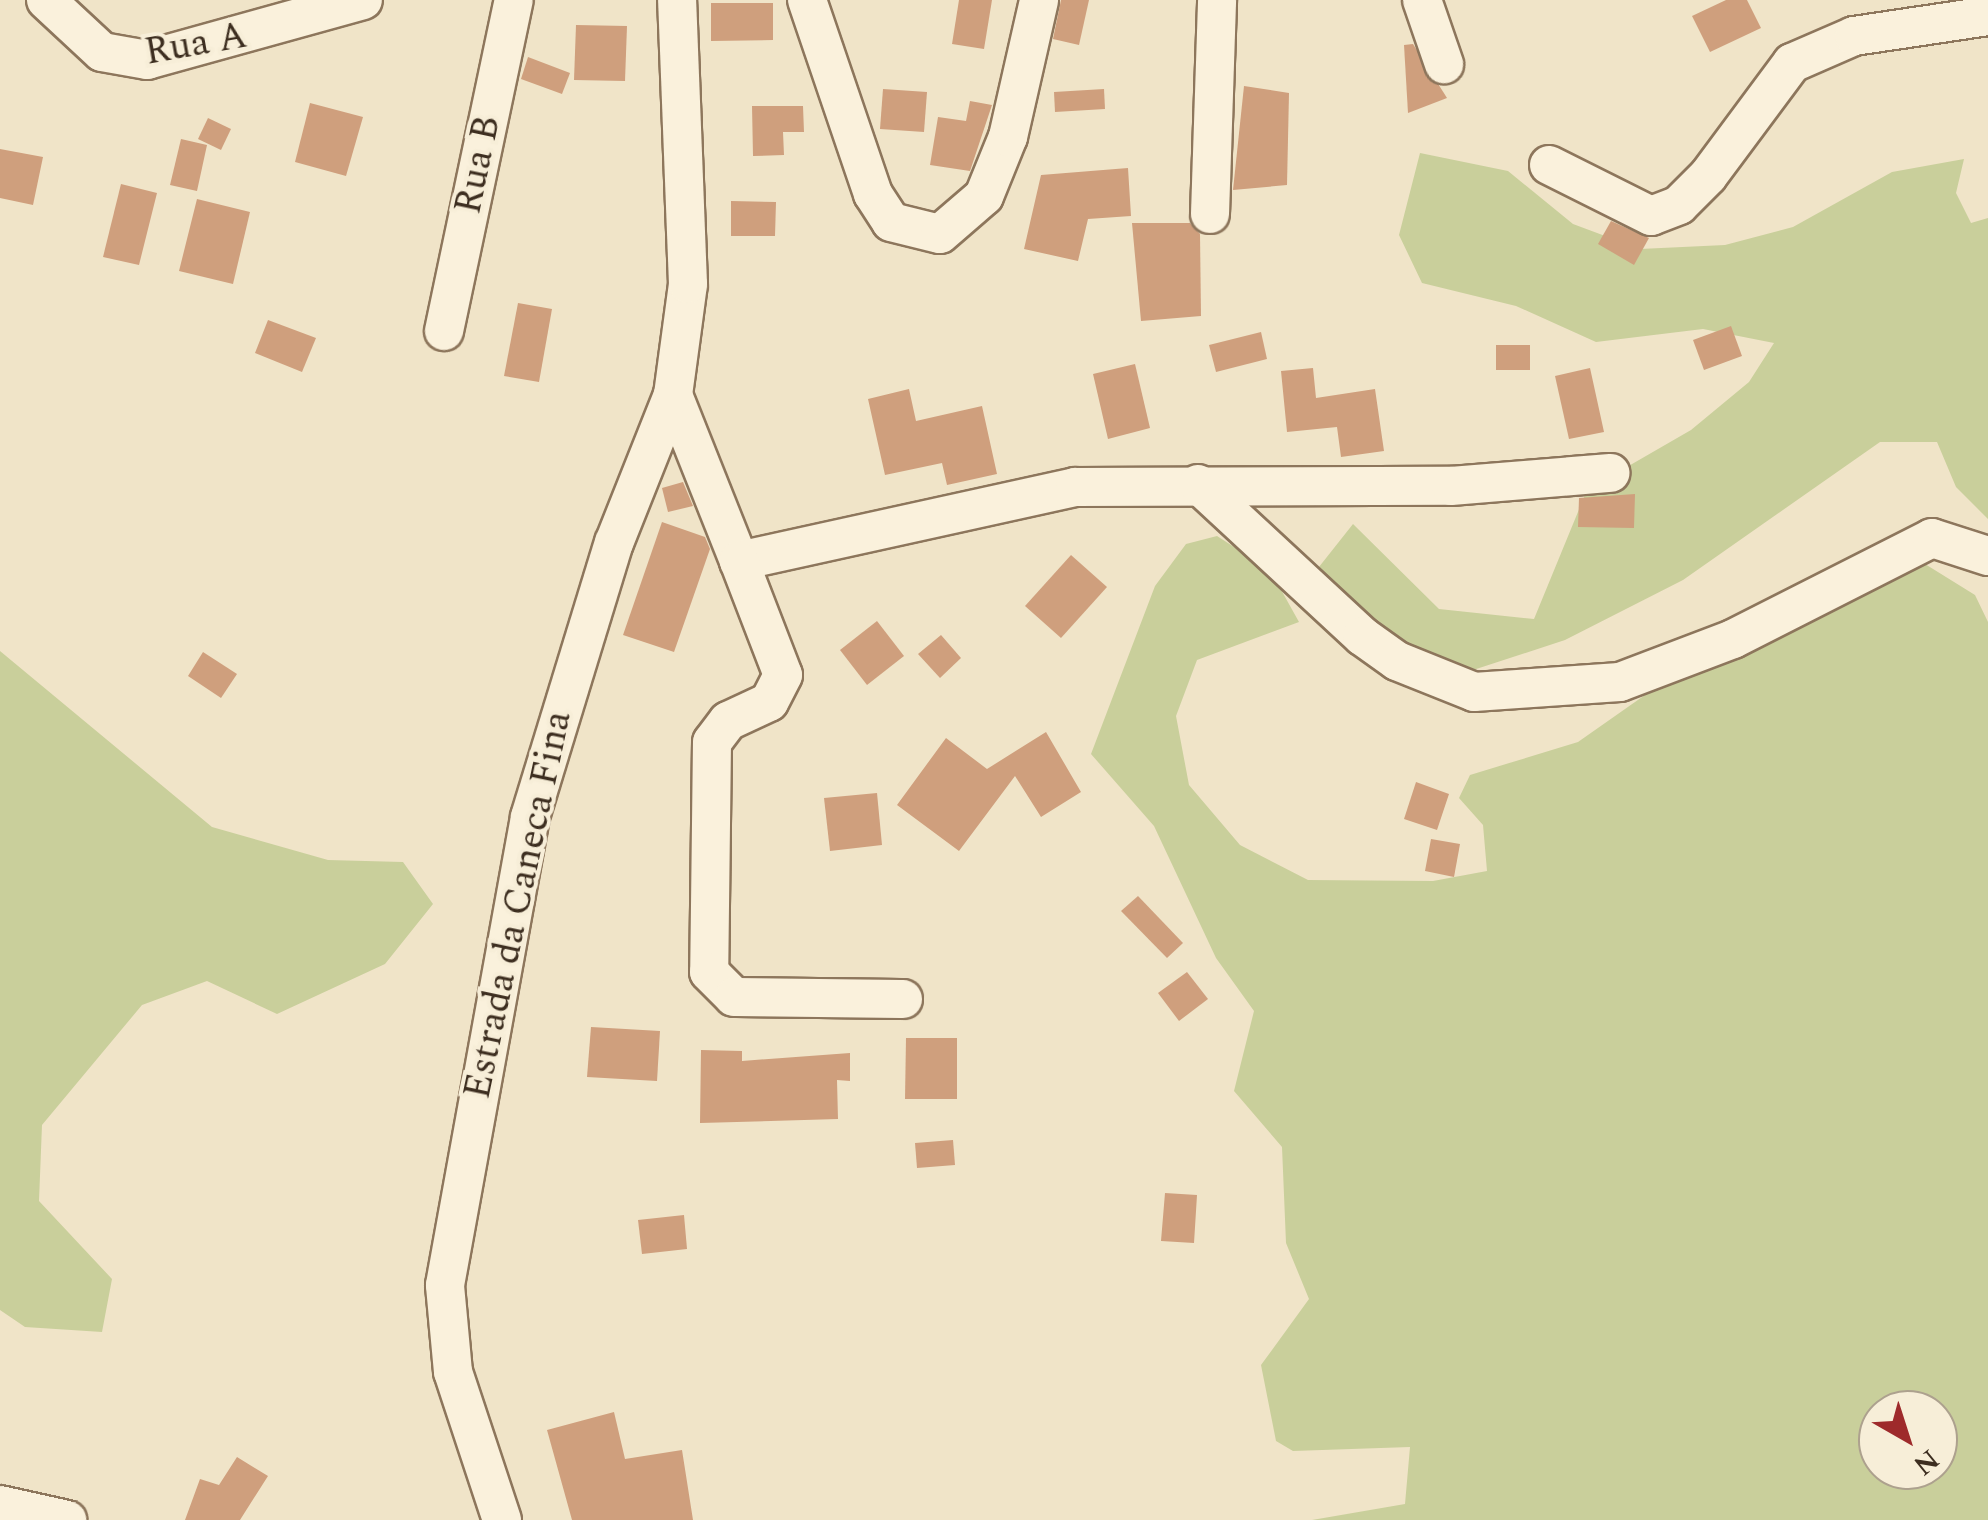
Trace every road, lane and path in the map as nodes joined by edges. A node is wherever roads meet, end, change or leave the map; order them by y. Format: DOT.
graph roads {
  1 [pos="46,0"];
  2 [pos="363,0"];
  3 [pos="514,0"];
  4 [pos="677,0"];
  5 [pos="807,0"];
  6 [pos="1038,0"];
  7 [pos="1216,0"];
  8 [pos="1422,0"];
  9 [pos="1988,16"];
  10 [pos="1444,64"];
  11 [pos="1549,165"];
  12 [pos="1210,214"];
  13 [pos="444,330"];
  14 [pos="673,396"];
  15 [pos="1610,473"];
  16 [pos="1198,484"];
  17 [pos="1988,556"];
  18 [pos="739,562"];
  19 [pos="902,998"];
  20 [pos="0,1506"];
  21 [pos="67,1520"];
  22 [pos="502,1520"];
  1 -- 2 [label="street, Rua A"];
  3 -- 13 [label="street, Rua B"];
  4 -- 14 [label="street, Estrada da Caneca Fina"];
  5 -- 6 [label="street"];
  7 -- 12 [label="street"];
  8 -- 10 [label="street"];
  9 -- 11 [label="street"];
  14 -- 18 [label="street"];
  14 -- 22 [label="street, Estrada da Caneca Fina"];
  15 -- 16 [label="street"];
  16 -- 17 [label="street"];
  16 -- 18 [label="street"];
  18 -- 19 [label="street"];
  20 -- 21 [label="street"];
}
